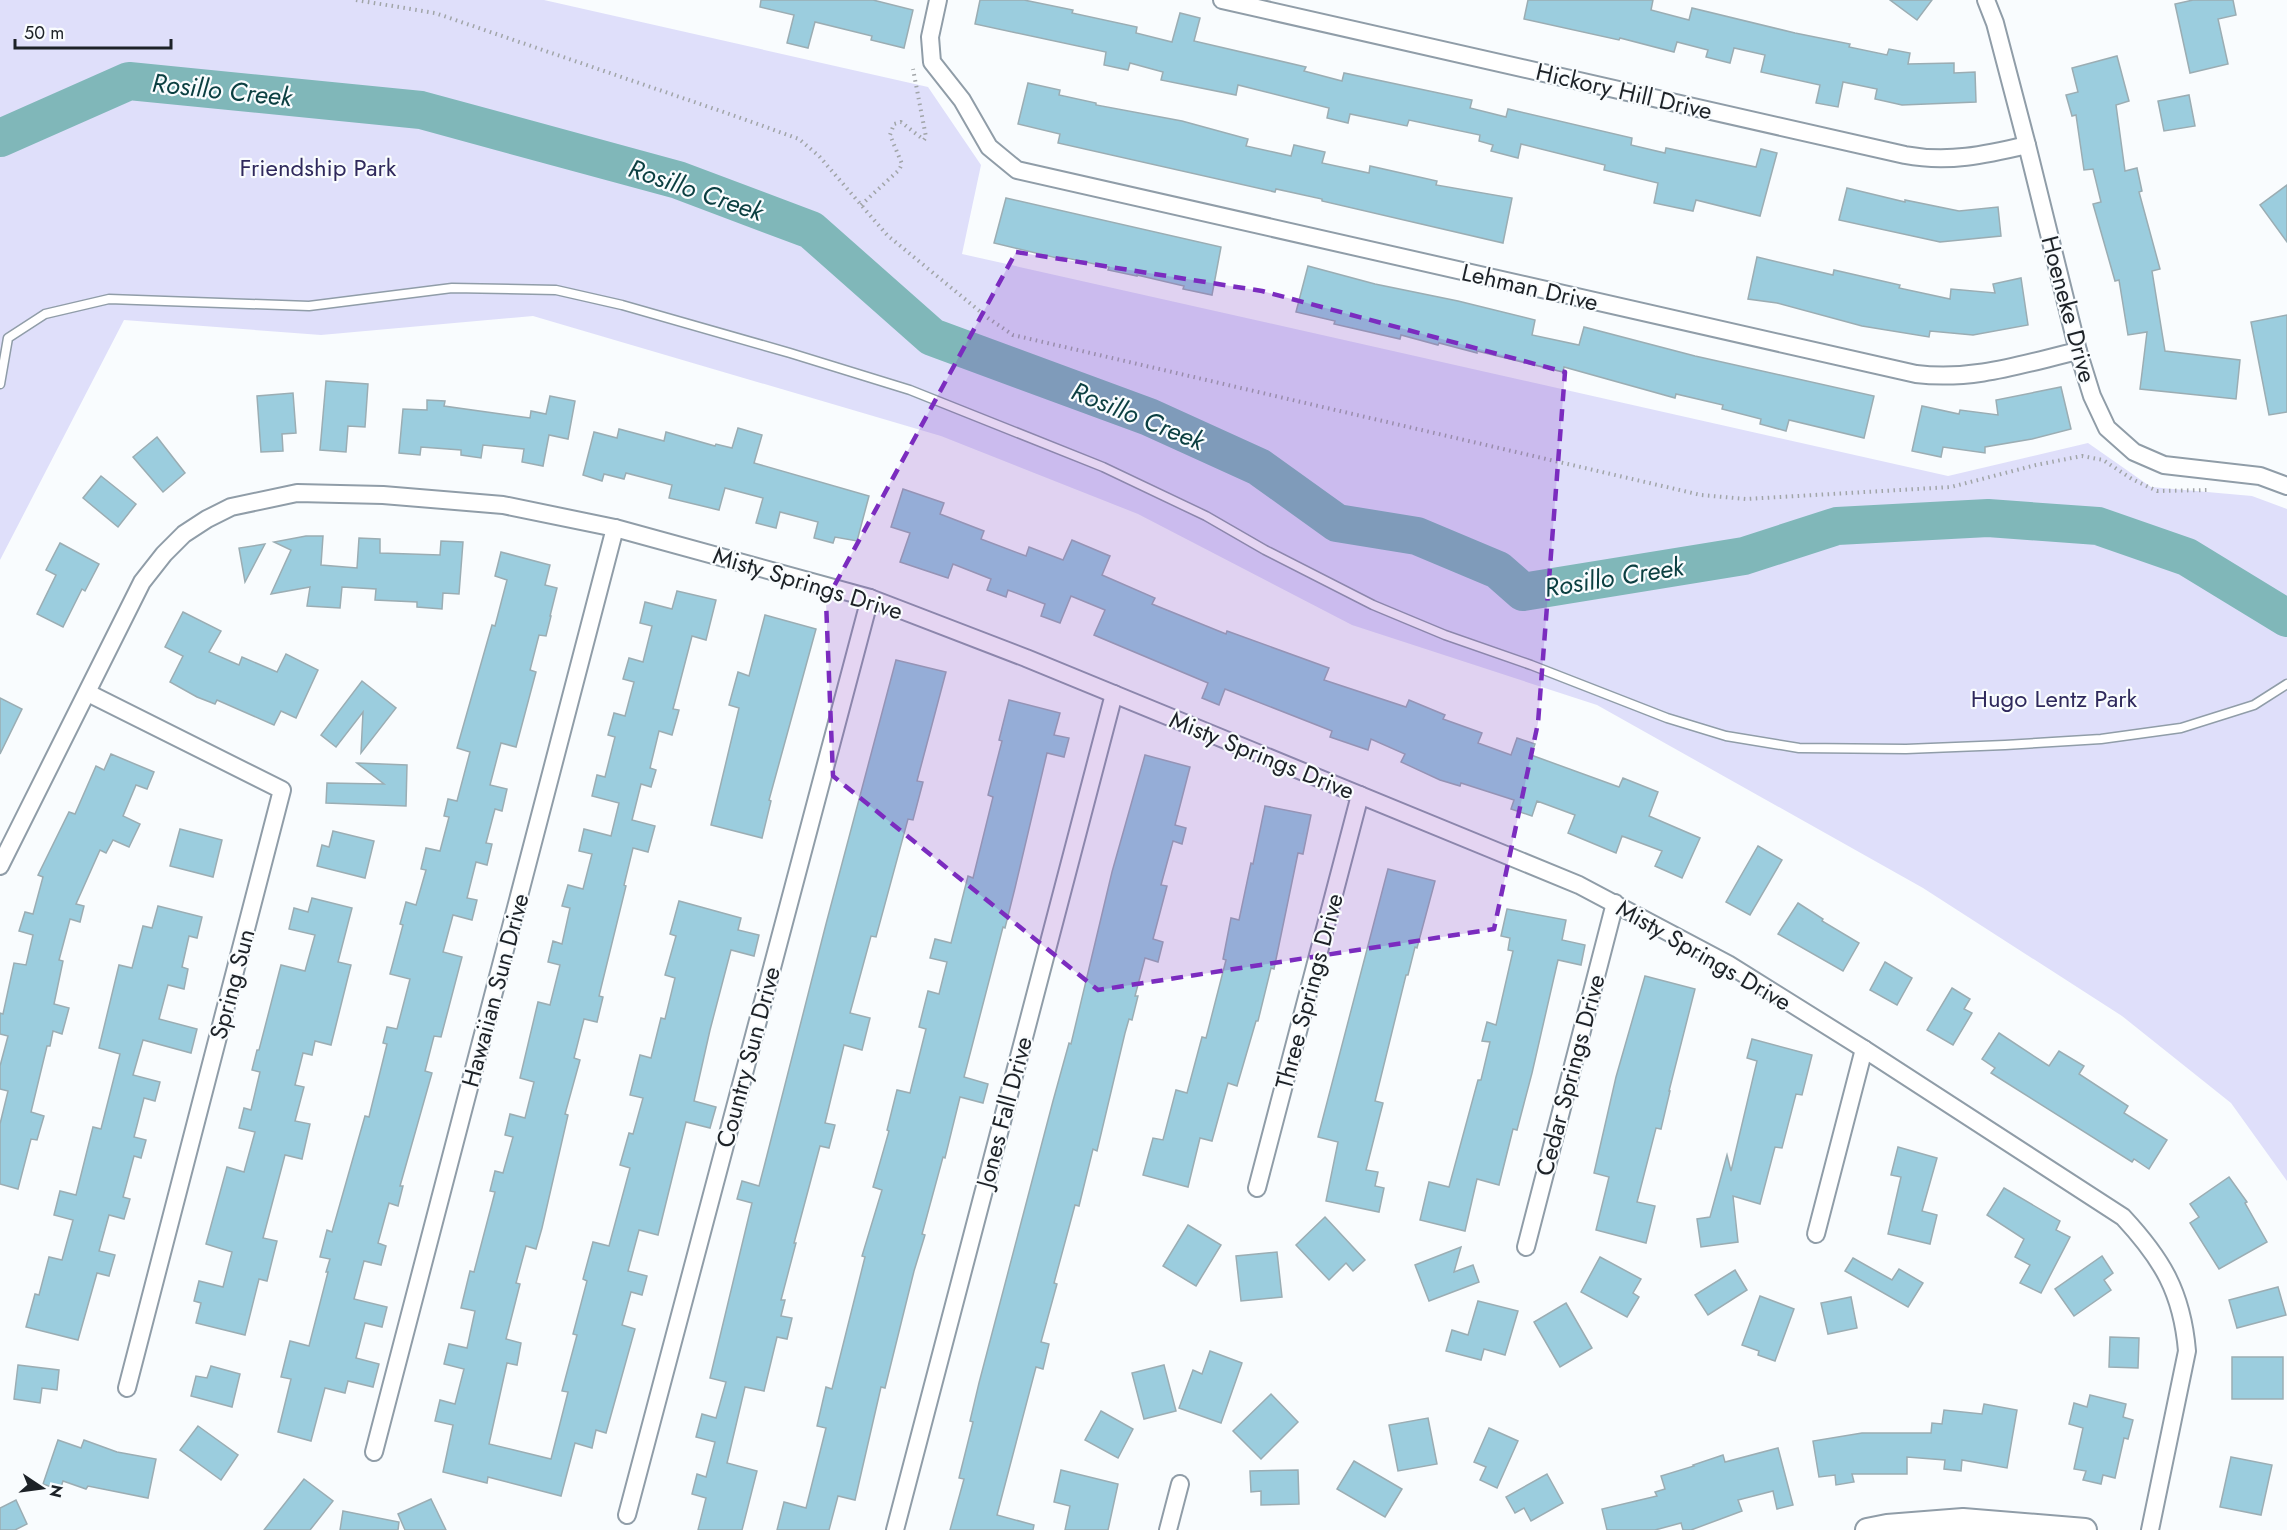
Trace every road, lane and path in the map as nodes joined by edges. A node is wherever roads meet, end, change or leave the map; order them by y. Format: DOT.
graph roads {
  1 [pos="356,0"];
  2 [pos="938,0"];
  3 [pos="1222,0"];
  4 [pos="1986,0"];
  5 [pos="911,58"];
  6 [pos="2027,144"];
  7 [pos="861,206"];
  8 [pos="2078,351"];
  9 [pos="0,384"];
  10 [pos="2287,486"];
  11 [pos="2216,490"];
  12 [pos="615,528"];
  13 [pos="870,598"];
  14 [pos="2287,684"];
  15 [pos="88,693"];
  16 [pos="1114,694"];
  17 [pos="1360,795"];
  18 [pos="0,866"];
  19 [pos="1615,903"];
  20 [pos="1864,1049"];
  21 [pos="1257,1188"];
  22 [pos="1815,1234"];
  23 [pos="1526,1247"];
  24 [pos="126,1388"];
  25 [pos="374,1452"];
  26 [pos="1180,1484"];
  27 [pos="627,1515"];
  28 [pos="895,1530"];
  29 [pos="1168,1530"];
  30 [pos="1868,1530"];
  31 [pos="2085,1530"];
  32 [pos="2150,1530"];
  1 -- 7 [label="path"];
  2 -- 8 [label="street, Lehman Drive"];
  3 -- 6 [label="street, Hickory Hill Drive"];
  4 -- 6 [label="street, Hoeneke Drive"];
  5 -- 7 [label="path"];
  6 -- 8 [label="street, Hoeneke Drive"];
  7 -- 11 [label="path"];
  8 -- 10 [label="street, Hoeneke Drive"];
  9 -- 14 [label="lane"];
  12 -- 13 [label="street, Misty Springs Drive"];
  12 -- 15 [label="street, Misty Springs Drive"];
  12 -- 25 [label="street, Hawaiian Sun Drive"];
  13 -- 16 [label="street, Misty Springs Drive"];
  13 -- 27 [label="street, Country Sun Drive"];
  15 -- 18 [label="street, Misty Springs Drive"];
  15 -- 24 [label="street, Spring Sun"];
  16 -- 17 [label="street, Misty Springs Drive"];
  16 -- 28 [label="street, Jones Fall Drive"];
  17 -- 19 [label="street, Misty Springs Drive"];
  17 -- 21 [label="street, Three Springs Drive"];
  19 -- 20 [label="street, Misty Springs Drive"];
  19 -- 23 [label="street, Cedar Springs Drive"];
  20 -- 22 [label="street"];
  20 -- 32 [label="street, Misty Springs Drive"];
  26 -- 29 [label="street"];
  30 -- 31 [label="street"];
}
